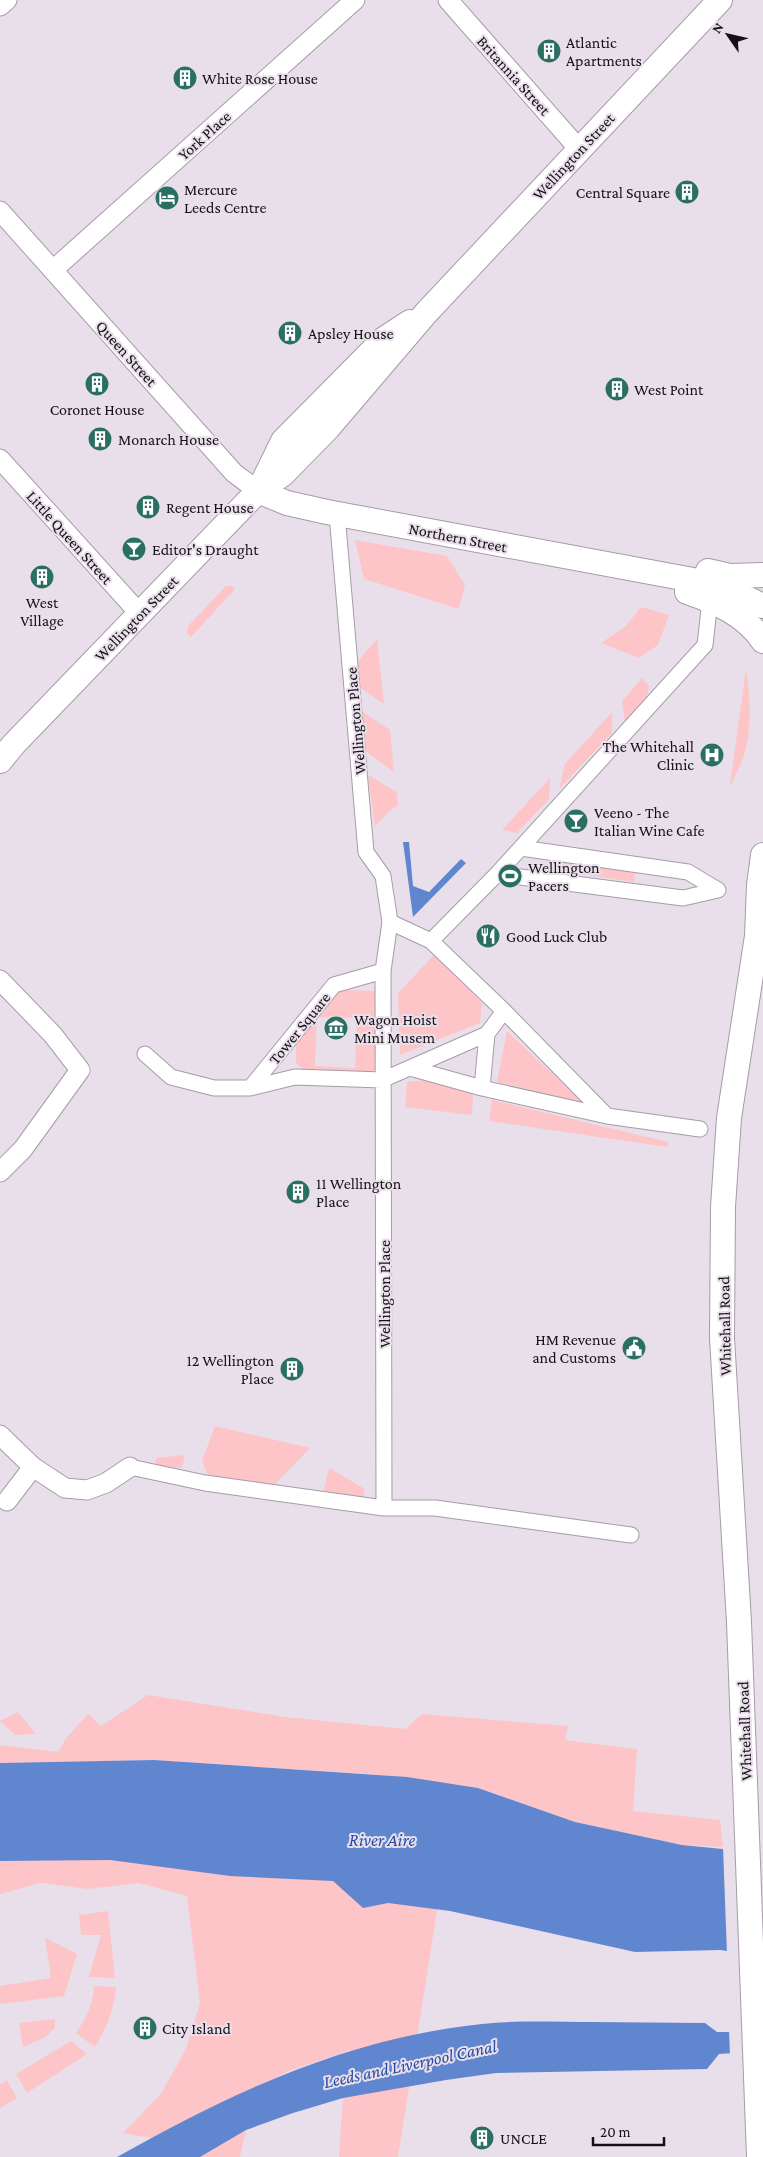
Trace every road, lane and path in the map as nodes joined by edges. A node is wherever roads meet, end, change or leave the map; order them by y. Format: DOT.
graph roads {
  1 [pos="7,0"];
  2 [pos="355,0"];
  3 [pos="448,0"];
  4 [pos="720,0"];
  5 [pos="0,6"];
  6 [pos="580,149"];
  7 [pos="0,211"];
  8 [pos="53,270"];
  9 [pos="0,459"];
  10 [pos="258,491"];
  11 [pos="337,514"];
  12 [pos="661,575"];
  13 [pos="763,575"];
  14 [pos="710,600"];
  15 [pos="763,606"];
  16 [pos="140,614"];
  17 [pos="763,641"];
  18 [pos="5,753"];
  19 [pos="521,848"];
  20 [pos="763,855"];
  21 [pos="497,874"];
  22 [pos="390,922"];
  23 [pos="431,941"];
  24 [pos="383,971"];
  25 [pos="0,980"];
  26 [pos="504,1011"];
  27 [pos="487,1034"];
  28 [pos="145,1054"];
  29 [pos="410,1068"];
  30 [pos="382,1080"];
  31 [pos="250,1088"];
  32 [pos="482,1088"];
  33 [pos="607,1116"];
  34 [pos="700,1129"];
  35 [pos="0,1172"];
  36 [pos="0,1435"];
  37 [pos="130,1466"];
  38 [pos="33,1467"];
  39 [pos="7,1501"];
  40 [pos="384,1508"];
  41 [pos="631,1535"];
  42 [pos="760,2095"];
  43 [pos="759,2157"];
  1 -- 5 [label="street"];
  2 -- 8 [label="street, York Place"];
  3 -- 6 [label="street, Britannia Street"];
  4 -- 6 [label="street, Wellington Street"];
  6 -- 10 [label="street, Wellington Street"];
  7 -- 8 [label="street, Queen Street"];
  8 -- 10 [label="street, Queen Street"];
  9 -- 16 [label="street, Little Queen Street"];
  10 -- 11 [label="street, Northern Street"];
  10 -- 16 [label="street, Wellington Street"];
  11 -- 12 [label="street, Northern Street"];
  11 -- 22 [label="street, Wellington Place"];
  12 -- 13 [label="street"];
  12 -- 14 [label="street, Northern Street"];
  12 -- 15 [label="street, Northern Street"];
  14 -- 17 [label="street, Northern Street"];
  14 -- 19 [label="street"];
  16 -- 18 [label="street, Wellington Street"];
  19 -- 21 [label="street"];
  19 -- 21 [label="street"];
  20 -- 42 [label="street, Whitehall Road"];
  21 -- 23 [label="street"];
  22 -- 23 [label="street"];
  22 -- 24 [label="street, Wellington Place"];
  23 -- 26 [label="street"];
  24 -- 30 [label="street, Wellington Place"];
  24 -- 31 [label="street, Tower Square"];
  25 -- 35 [label="street"];
  26 -- 27 [label="street"];
  26 -- 33 [label="street"];
  27 -- 29 [label="street"];
  27 -- 32 [label="street"];
  28 -- 31 [label="street"];
  29 -- 30 [label="street"];
  29 -- 32 [label="street"];
  30 -- 31 [label="street"];
  30 -- 40 [label="street, Wellington Place"];
  32 -- 33 [label="street"];
  33 -- 34 [label="street"];
  36 -- 38 [label="street"];
  37 -- 38 [label="street"];
  37 -- 40 [label="street"];
  38 -- 39 [label="street"];
  40 -- 41 [label="street"];
  42 -- 43 [label="street"];
}
